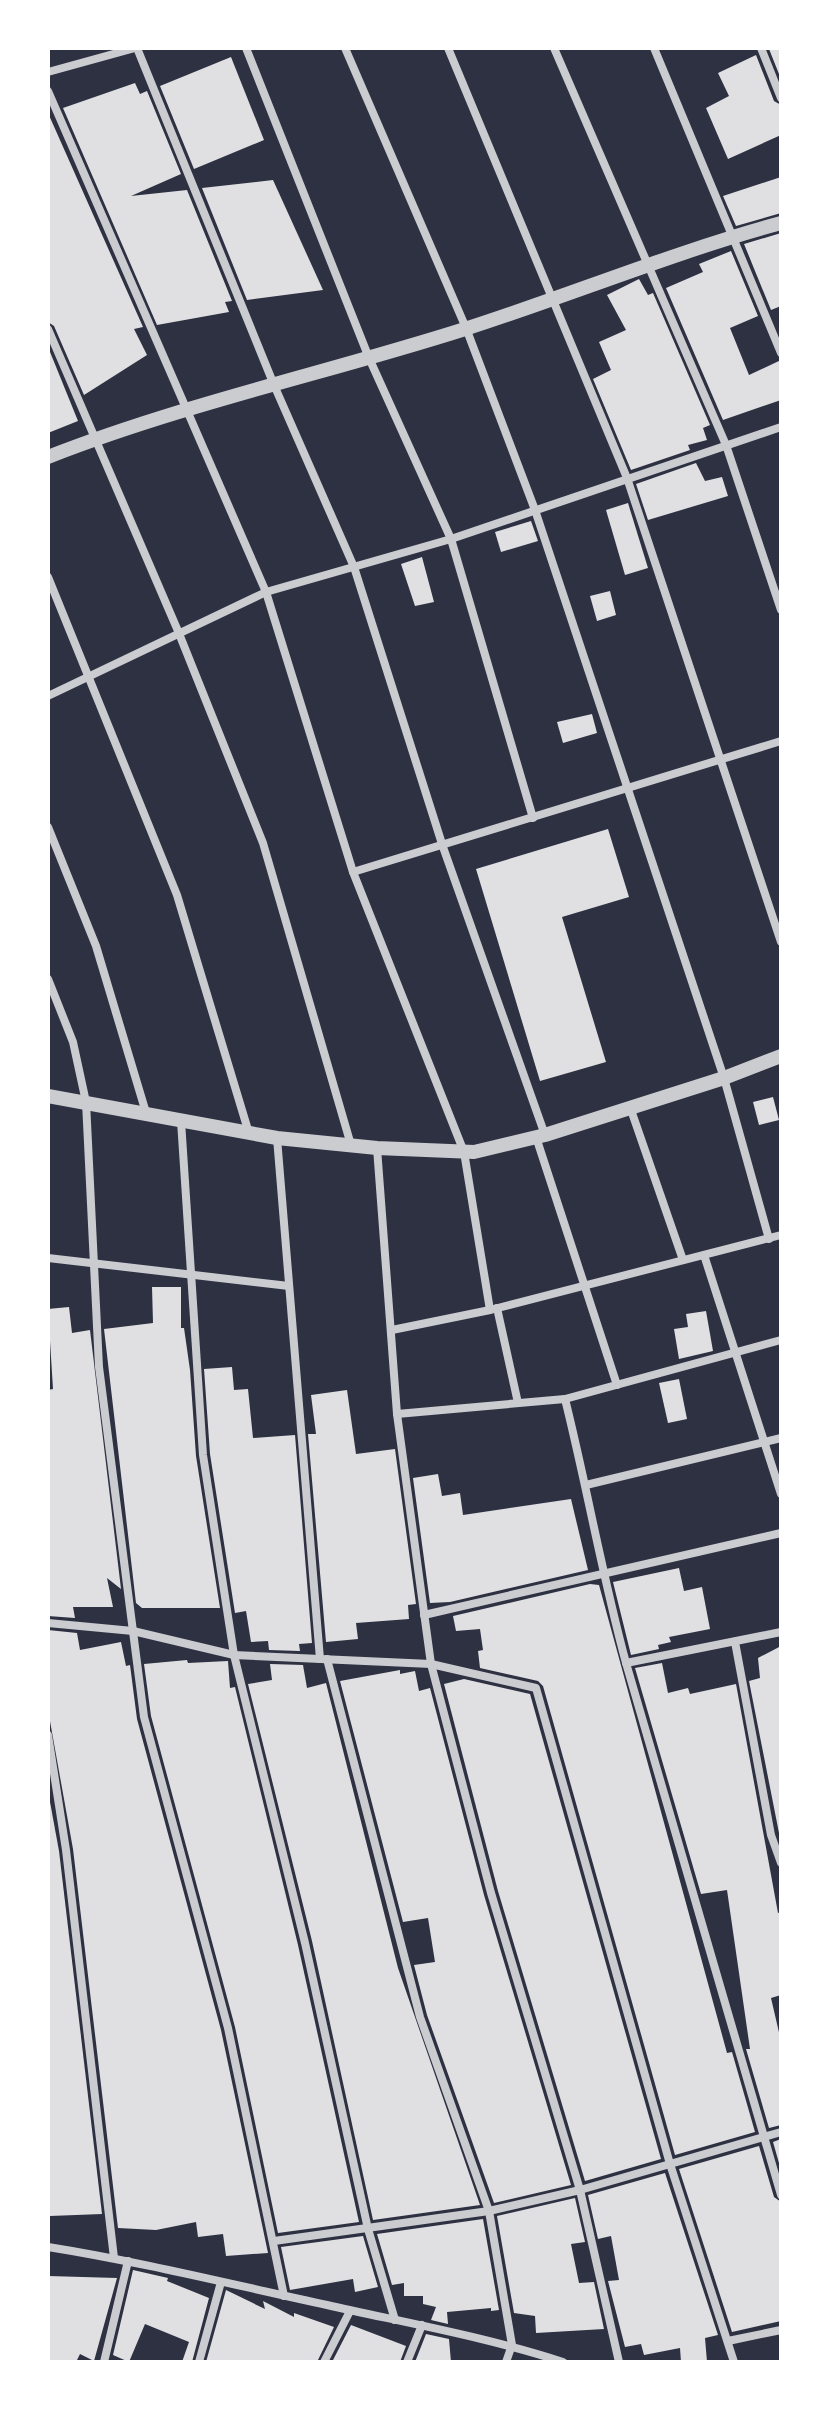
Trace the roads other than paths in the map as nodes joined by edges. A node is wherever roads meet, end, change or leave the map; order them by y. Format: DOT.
graph roads {
  1 [pos="136,48"];
  2 [pos="246,48"];
  3 [pos="345,48"];
  4 [pos="448,48"];
  5 [pos="554,48"];
  6 [pos="654,48"];
  7 [pos="761,48"];
  8 [pos="48,72"];
  9 [pos="48,91"];
  10 [pos="781,98"];
  11 [pos="781,223"];
  12 [pos="731,236"];
  13 [pos="648,268"];
  14 [pos="551,300"];
  15 [pos="466,328"];
  16 [pos="48,329"];
  17 [pos="781,353"];
  18 [pos="369,358"];
  19 [pos="274,385"];
  20 [pos="186,411"];
  21 [pos="781,427"];
  22 [pos="94,439"];
  23 [pos="726,445"];
  24 [pos="48,457"];
  25 [pos="627,478"];
  26 [pos="535,510"];
  27 [pos="451,539"];
  28 [pos="354,567"];
  29 [pos="48,577"];
  30 [pos="266,592"];
  31 [pos="781,610"];
  32 [pos="178,631"];
  33 [pos="90,675"];
  34 [pos="48,696"];
  35 [pos="781,741"];
  36 [pos="722,758"];
  37 [pos="628,787"];
  38 [pos="533,818"];
  39 [pos="48,827"];
  40 [pos="443,847"];
  41 [pos="353,872"];
  42 [pos="781,942"];
  43 [pos="48,979"];
  44 [pos="781,1056"];
  45 [pos="724,1078"];
  46 [pos="48,1096"];
  47 [pos="86,1102"];
  48 [pos="630,1107"];
  49 [pos="148,1117"];
  50 [pos="181,1121"];
  51 [pos="248,1130"];
  52 [pos="540,1136"];
  53 [pos="277,1138"];
  54 [pos="351,1145"];
  55 [pos="377,1148"];
  56 [pos="464,1152"];
  57 [pos="781,1235"];
  58 [pos="769,1239"];
  59 [pos="704,1255"];
  60 [pos="48,1258"];
  61 [pos="683,1260"];
  62 [pos="95,1263"];
  63 [pos="191,1275"];
  64 [pos="586,1284"];
  65 [pos="289,1286"];
  66 [pos="494,1309"];
  67 [pos="392,1330"];
  68 [pos="781,1340"];
  69 [pos="733,1353"];
  70 [pos="617,1385"];
  71 [pos="565,1399"];
  72 [pos="518,1403"];
  73 [pos="397,1414"];
  74 [pos="781,1438"];
  75 [pos="766,1443"];
  76 [pos="586,1485"];
  77 [pos="781,1494"];
  78 [pos="781,1533"];
  79 [pos="603,1577"];
  80 [pos="424,1615"];
  81 [pos="48,1623"];
  82 [pos="133,1631"];
  83 [pos="781,1632"];
  84 [pos="735,1642"];
  85 [pos="234,1655"];
  86 [pos="323,1659"];
  87 [pos="626,1663"];
  88 [pos="431,1664"];
  89 [pos="48,1735"];
  90 [pos="781,1863"];
  91 [pos="781,2132"];
  92 [pos="762,2137"];
  93 [pos="670,2164"];
  94 [pos="580,2190"];
  95 [pos="781,2195"];
  96 [pos="489,2211"];
  97 [pos="368,2229"];
  98 [pos="274,2241"];
  99 [pos="48,2247"];
  100 [pos="114,2258"];
  101 [pos="128,2261"];
  102 [pos="221,2282"];
  103 [pos="284,2296"];
  104 [pos="350,2311"];
  105 [pos="395,2320"];
  106 [pos="422,2325"];
  107 [pos="781,2330"];
  108 [pos="728,2341"];
  109 [pos="512,2345"];
  110 [pos="104,2362"];
  111 [pos="199,2362"];
  112 [pos="324,2362"];
  113 [pos="407,2362"];
  114 [pos="506,2362"];
  115 [pos="563,2362"];
  116 [pos="619,2362"];
  117 [pos="734,2362"];
  1 -- 8 [label="street"];
  1 -- 19 [label="street"];
  2 -- 18 [label="street"];
  3 -- 15 [label="street"];
  4 -- 14 [label="street"];
  5 -- 13 [label="street"];
  6 -- 12 [label="street"];
  7 -- 10 [label="street"];
  9 -- 20 [label="street"];
  11 -- 12 [label="street"];
  12 -- 13 [label="street"];
  12 -- 17 [label="street"];
  13 -- 14 [label="street"];
  13 -- 23 [label="street"];
  14 -- 15 [label="street"];
  14 -- 25 [label="street"];
  15 -- 18 [label="street"];
  15 -- 26 [label="street"];
  16 -- 22 [label="street"];
  18 -- 19 [label="street"];
  18 -- 27 [label="street"];
  19 -- 20 [label="street"];
  19 -- 28 [label="street"];
  20 -- 22 [label="street"];
  20 -- 30 [label="street"];
  21 -- 23 [label="street"];
  22 -- 24 [label="street"];
  22 -- 32 [label="street"];
  23 -- 25 [label="street"];
  23 -- 31 [label="street"];
  25 -- 26 [label="street"];
  25 -- 36 [label="street"];
  26 -- 27 [label="street"];
  26 -- 37 [label="street"];
  27 -- 28 [label="street"];
  27 -- 38 [label="street"];
  28 -- 30 [label="street"];
  28 -- 40 [label="street"];
  29 -- 33 [label="street"];
  30 -- 32 [label="street"];
  30 -- 41 [label="street"];
  32 -- 33 [label="street"];
  32 -- 54 [label="street"];
  33 -- 34 [label="street"];
  33 -- 51 [label="street"];
  35 -- 36 [label="street"];
  36 -- 37 [label="street"];
  36 -- 42 [label="street"];
  37 -- 38 [label="street"];
  37 -- 45 [label="street"];
  38 -- 40 [label="street"];
  39 -- 49 [label="street"];
  40 -- 41 [label="street"];
  40 -- 52 [label="street"];
  41 -- 56 [label="street"];
  43 -- 47 [label="street"];
  44 -- 45 [label="street"];
  45 -- 48 [label="street"];
  45 -- 58 [label="street"];
  46 -- 47 [label="street"];
  47 -- 49 [label="street"];
  47 -- 62 [label="street"];
  48 -- 52 [label="street"];
  48 -- 61 [label="street"];
  49 -- 50 [label="street"];
  50 -- 51 [label="street"];
  50 -- 63 [label="street"];
  51 -- 53 [label="street"];
  52 -- 56 [label="street"];
  52 -- 64 [label="street"];
  53 -- 54 [label="street"];
  53 -- 65 [label="street"];
  54 -- 55 [label="street"];
  55 -- 56 [label="street"];
  55 -- 67 [label="street"];
  56 -- 66 [label="street"];
  57 -- 58 [label="street"];
  58 -- 59 [label="street"];
  59 -- 61 [label="street"];
  59 -- 69 [label="street"];
  60 -- 62 [label="street"];
  61 -- 64 [label="street"];
  62 -- 63 [label="street"];
  62 -- 82 [label="street"];
  63 -- 65 [label="street"];
  63 -- 85 [label="street"];
  64 -- 66 [label="street"];
  64 -- 70 [label="street"];
  65 -- 86 [label="street"];
  66 -- 67 [label="street"];
  66 -- 72 [label="street"];
  67 -- 73 [label="street"];
  68 -- 69 [label="street"];
  69 -- 70 [label="street"];
  69 -- 75 [label="street"];
  70 -- 71 [label="street"];
  71 -- 72 [label="street"];
  71 -- 76 [label="street"];
  72 -- 73 [label="street"];
  73 -- 80 [label="street"];
  74 -- 75 [label="street"];
  75 -- 76 [label="street"];
  75 -- 77 [label="street"];
  76 -- 79 [label="street"];
  78 -- 79 [label="street"];
  79 -- 80 [label="street"];
  79 -- 87 [label="street"];
  80 -- 88 [label="street"];
  81 -- 82 [label="street"];
  82 -- 85 [label="street"];
  82 -- 98 [label="street"];
  83 -- 84 [label="street"];
  84 -- 87 [label="street"];
  84 -- 90 [label="street"];
  85 -- 86 [label="street"];
  85 -- 97 [label="street"];
  86 -- 88 [label="street"];
  86 -- 96 [label="street"];
  87 -- 92 [label="street"];
  88 -- 93 [label="street"];
  88 -- 94 [label="street"];
  89 -- 100 [label="street"];
  91 -- 92 [label="street"];
  92 -- 93 [label="street"];
  92 -- 95 [label="street"];
  93 -- 94 [label="street"];
  93 -- 108 [label="street"];
  94 -- 96 [label="street"];
  94 -- 116 [label="street"];
  96 -- 97 [label="street"];
  96 -- 109 [label="street"];
  97 -- 98 [label="street"];
  97 -- 105 [label="street"];
  98 -- 103 [label="street"];
  99 -- 100 [label="street"];
  100 -- 101 [label="street"];
  101 -- 102 [label="street"];
  101 -- 110 [label="street"];
  102 -- 103 [label="street"];
  102 -- 111 [label="street"];
  103 -- 104 [label="street"];
  104 -- 105 [label="street"];
  104 -- 112 [label="street"];
  105 -- 106 [label="street"];
  106 -- 109 [label="street"];
  106 -- 113 [label="street"];
  107 -- 108 [label="street"];
  108 -- 117 [label="street"];
  109 -- 114 [label="street"];
  109 -- 115 [label="street"];
}
